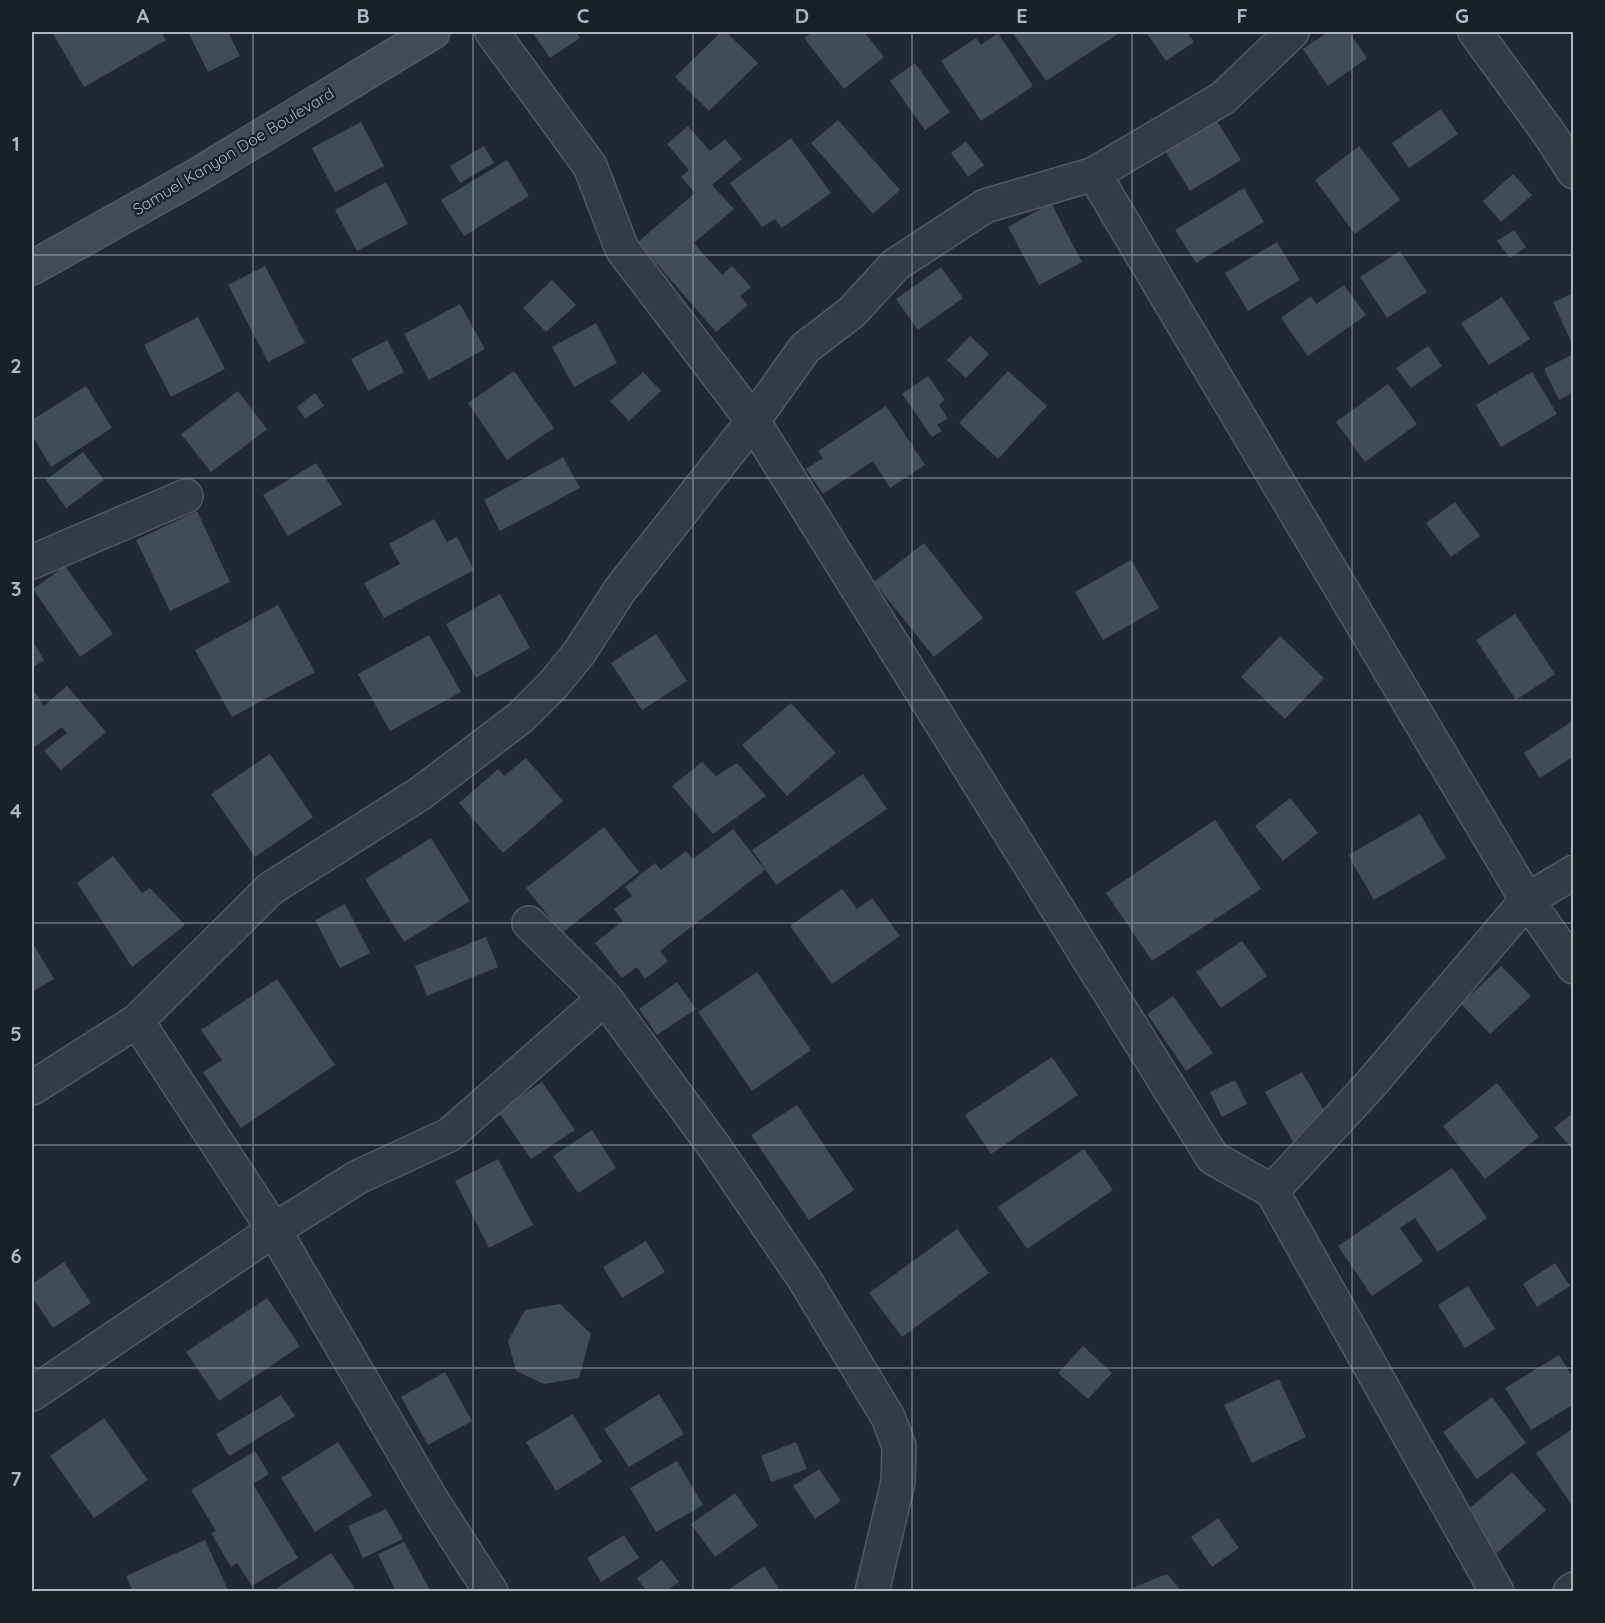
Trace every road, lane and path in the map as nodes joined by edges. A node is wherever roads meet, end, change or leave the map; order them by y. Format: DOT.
graph roads {
  1 [pos="433,32"];
  2 [pos="492,32"];
  3 [pos="1292,32"];
  4 [pos="1474,32"];
  5 [pos="1574,172"];
  6 [pos="1094,174"];
  7 [pos="32,268"];
  8 [pos="753,421"];
  9 [pos="186,496"];
  10 [pos="32,562"];
  11 [pos="1574,872"];
  12 [pos="1527,900"];
  13 [pos="529,923"];
  14 [pos="1574,967"];
  15 [pos="605,998"];
  16 [pos="137,1021"];
  17 [pos="32,1088"];
  18 [pos="1272,1191"];
  19 [pos="274,1230"];
  20 [pos="32,1394"];
  21 [pos="1574,1589"];
  22 [pos="491,1592"];
  23 [pos="872,1592"];
  24 [pos="1497,1592"];
  25 [pos="1569,1592"];
  1 -- 7 [label="street, Samuel Kanyon Doe Boulevard"];
  2 -- 8 [label="street"];
  3 -- 6 [label="street"];
  4 -- 5 [label="street"];
  6 -- 8 [label="street"];
  6 -- 12 [label="street"];
  8 -- 16 [label="street"];
  8 -- 18 [label="street"];
  9 -- 10 [label="street"];
  11 -- 12 [label="street"];
  12 -- 14 [label="street"];
  12 -- 18 [label="street"];
  13 -- 15 [label="street"];
  15 -- 19 [label="street"];
  15 -- 23 [label="street"];
  16 -- 17 [label="street"];
  16 -- 19 [label="street"];
  18 -- 24 [label="street"];
  19 -- 20 [label="street"];
  19 -- 22 [label="street"];
  21 -- 25 [label="street"];
}
